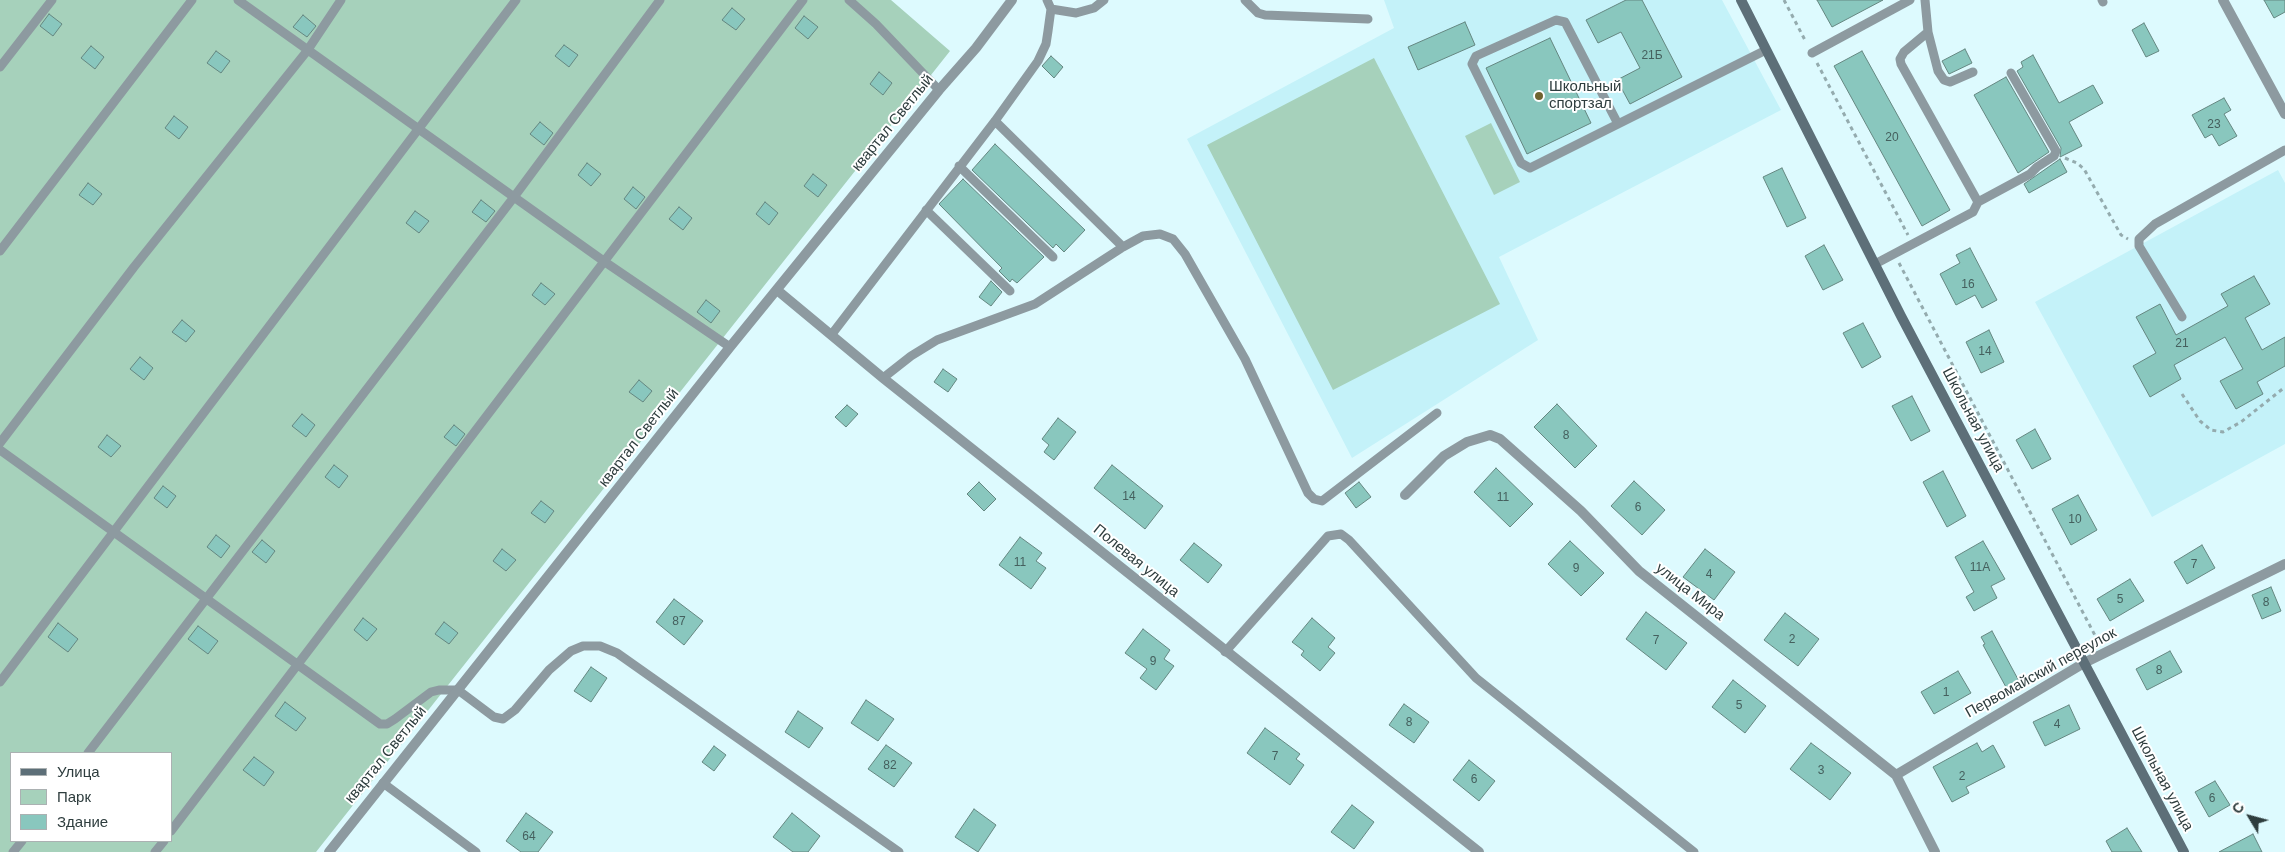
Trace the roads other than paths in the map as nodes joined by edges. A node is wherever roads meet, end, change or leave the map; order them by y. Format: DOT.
graph roads {
  1 [pos="52,0"];
  2 [pos="192,0"];
  3 [pos="238,0"];
  4 [pos="341,0"];
  5 [pos="516,0"];
  6 [pos="660,0"];
  7 [pos="803,0"];
  8 [pos="849,0"];
  9 [pos="1012,0"];
  10 [pos="1104,0"];
  11 [pos="1246,0"];
  12 [pos="1741,0"];
  13 [pos="1910,0"];
  14 [pos="1925,0"];
  15 [pos="2224,0"];
  16 [pos="1049,4"];
  17 [pos="1368,19"];
  18 [pos="1928,32"];
  19 [pos="1766,50"];
  20 [pos="307,51"];
  21 [pos="1812,53"];
  22 [pos="0,66"];
  23 [pos="1973,72"];
  24 [pos="2011,73"];
  25 [pos="938,90"];
  26 [pos="2285,114"];
  27 [pos="995,121"];
  28 [pos="1618,124"];
  29 [pos="418,130"];
  30 [pos="2285,150"];
  31 [pos="959,166"];
  32 [pos="514,197"];
  33 [pos="1978,202"];
  34 [pos="926,210"];
  35 [pos="1123,247"];
  36 [pos="0,251"];
  37 [pos="1053,257"];
  38 [pos="605,262"];
  39 [pos="1875,264"];
  40 [pos="777,290"];
  41 [pos="1010,291"];
  42 [pos="2182,317"];
  43 [pos="832,334"];
  44 [pos="730,347"];
  45 [pos="883,378"];
  46 [pos="1437,413"];
  47 [pos="0,444"];
  48 [pos="0,450"];
  49 [pos="1406,495"];
  50 [pos="113,532"];
  51 [pos="2285,564"];
  52 [pos="206,597"];
  53 [pos="1225,652"];
  54 [pos="2084,662"];
  55 [pos="298,666"];
  56 [pos="0,682"];
  57 [pos="458,690"];
  58 [pos="89,752"];
  59 [pos="1896,775"];
  60 [pos="383,783"];
  61 [pos="172,830"];
  62 [pos="163,842"];
  63 [pos="155,852"];
  64 [pos="329,852"];
  65 [pos="476,852"];
  66 [pos="899,852"];
  67 [pos="1479,852"];
  68 [pos="1694,852"];
  69 [pos="1935,852"];
  70 [pos="2184,852"];
  1 -- 22 [label="lane"];
  2 -- 36 [label="lane"];
  3 -- 20 [label="lane"];
  4 -- 20 [label="lane"];
  5 -- 29 [label="lane"];
  6 -- 32 [label="lane"];
  7 -- 38 [label="lane"];
  8 -- 25 [label="lane"];
  9 -- 25 [label="street, квартал Светлый"];
  10 -- 16 [label="lane"];
  11 -- 17 [label="lane"];
  12 -- 19 [label="street, Школьная улица"];
  13 -- 21 [label="lane"];
  14 -- 18 [label="lane"];
  15 -- 26 [label="street"];
  16 -- 27 [label="lane"];
  18 -- 23 [label="lane"];
  18 -- 33 [label="lane"];
  19 -- 28 [label="lane"];
  19 -- 39 [label="street, Школьная улица"];
  20 -- 29 [label="lane"];
  20 -- 47 [label="lane"];
  24 -- 33 [label="lane"];
  25 -- 40 [label="street, квартал Светлый"];
  27 -- 31 [label="lane"];
  27 -- 35 [label="lane"];
  28 -- 28 [label="lane"];
  29 -- 32 [label="lane"];
  29 -- 50 [label="lane"];
  30 -- 42 [label="lane"];
  31 -- 34 [label="lane"];
  31 -- 37 [label="lane"];
  32 -- 38 [label="lane"];
  32 -- 52 [label="lane"];
  33 -- 39 [label="lane"];
  34 -- 41 [label="lane"];
  34 -- 43 [label="lane"];
  35 -- 45 [label="lane"];
  35 -- 46 [label="lane"];
  38 -- 44 [label="lane"];
  38 -- 55 [label="lane"];
  39 -- 54 [label="street, Школьная улица"];
  40 -- 43 [label="street, Полевая улица"];
  40 -- 44 [label="street, квартал Светлый"];
  43 -- 45 [label="street, Полевая улица"];
  44 -- 57 [label="street, квартал Светлый"];
  45 -- 53 [label="street, Полевая улица"];
  48 -- 50 [label="lane"];
  49 -- 59 [label="street, улица Мира"];
  50 -- 52 [label="lane"];
  50 -- 56 [label="lane"];
  51 -- 54 [label="street, Первомайский переулок"];
  52 -- 55 [label="lane"];
  52 -- 58 [label="lane"];
  53 -- 67 [label="street, Полевая улица"];
  53 -- 68 [label="lane"];
  54 -- 59 [label="street, Первомайский переулок"];
  54 -- 70 [label="street, Школьная улица"];
  55 -- 57 [label="lane"];
  55 -- 61 [label="lane"];
  57 -- 60 [label="street, квартал Светлый"];
  57 -- 66 [label="lane"];
  59 -- 69 [label="street, улица Мира"];
  60 -- 64 [label="street, квартал Светлый"];
  60 -- 65 [label="lane"];
  62 -- 63 [label="lane"];
}
